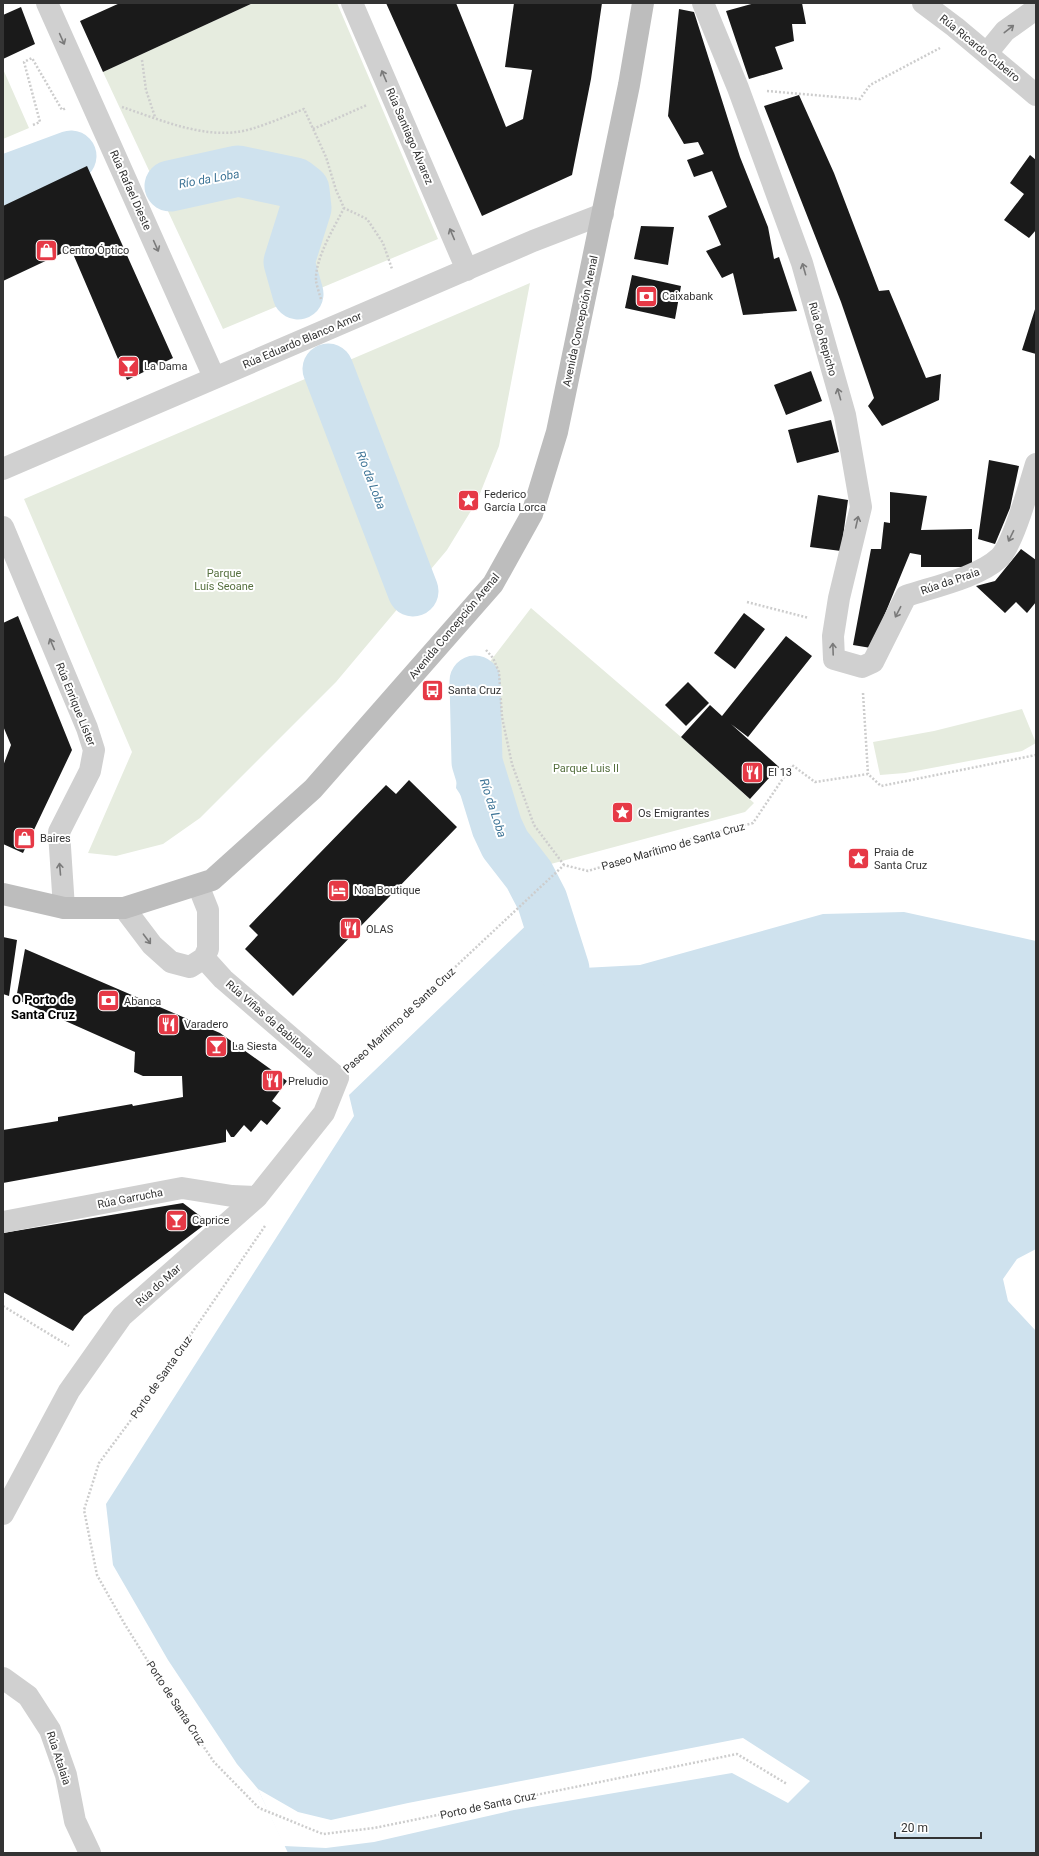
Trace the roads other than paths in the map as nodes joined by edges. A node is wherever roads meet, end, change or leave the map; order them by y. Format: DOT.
graph roads {
  1 [pos="47,3"];
  2 [pos="352,3"];
  3 [pos="642,3"];
  4 [pos="704,3"];
  5 [pos="923,3"];
  6 [pos="1036,9"];
  7 [pos="987,53"];
  8 [pos="1036,95"];
  9 [pos="603,214"];
  10 [pos="467,270"];
  11 [pos="214,377"];
  12 [pos="1036,464"];
  13 [pos="3,469"];
  14 [pos="3,526"];
  15 [pos="862,667"];
  16 [pos="198,885"];
  17 [pos="3,894"];
  18 [pos="64,908"];
  19 [pos="124,908"];
  20 [pos="204,958"];
  21 [pos="338,1078"];
  22 [pos="257,1197"];
  23 [pos="3,1222"];
  24 [pos="3,1514"];
  25 [pos="3,1678"];
  26 [pos="90,1853"];
  1 -- 11 [label="street, Rúa Rafael Dieste, one-way"];
  10 -- 2 [label="street, Rúa Santiago Álvarez, one-way"];
  3 -- 9 [label="main road, Avenida Concepción Arenal"];
  15 -- 4 [label="street, Rúa do Repicho, one-way"];
  5 -- 7 [label="street, Rúa Ricardo Cubeiro"];
  7 -- 6 [label="street, one-way"];
  7 -- 8 [label="street, Rúa Ricardo Cubeiro"];
  9 -- 10 [label="street, Rúa Eduardo Blanco Amor"];
  9 -- 16 [label="main road, Avenida Concepción Arenal"];
  10 -- 11 [label="street, Rúa Eduardo Blanco Amor"];
  11 -- 13 [label="street, Rúa Eduardo Blanco Amor"];
  12 -- 15 [label="street, Rúa da Praia, one-way"];
  18 -- 14 [label="street, Rúa Enrique Líster, one-way"];
  16 -- 19 [label="main road, Avenida Concepción Arenal"];
  16 -- 20 [label="street"];
  17 -- 18 [label="main road"];
  18 -- 19 [label="main road"];
  19 -- 20 [label="street, one-way"];
  20 -- 21 [label="street, Rúa Viñas da Babilonia"];
  21 -- 22 [label="street, Rúa do Mar"];
  22 -- 23 [label="street, Rúa Garrucha"];
  22 -- 24 [label="street, Rúa do Mar"];
  25 -- 26 [label="street, Rúa Atalaia"];
}
